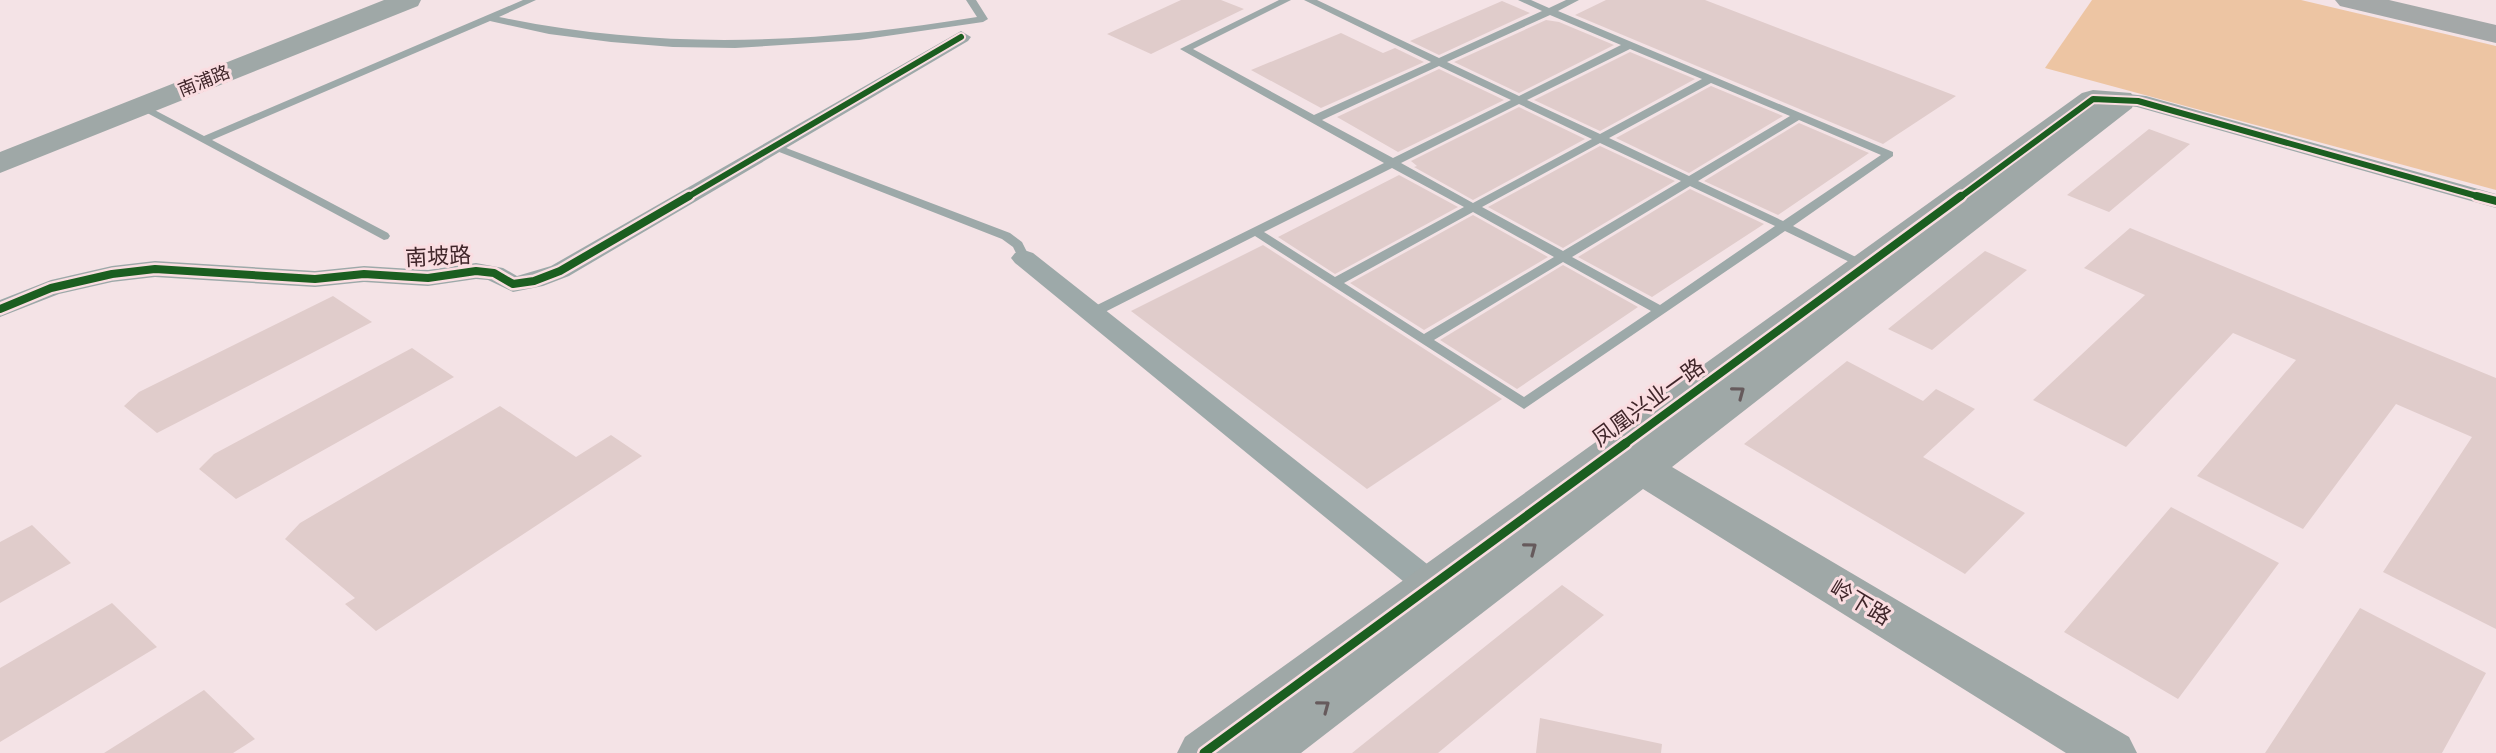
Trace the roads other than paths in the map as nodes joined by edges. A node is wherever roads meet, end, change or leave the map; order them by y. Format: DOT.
graph roads {
  1 [pos="385,0"];
  2 [pos="408,0"];
  3 [pos="531,0"];
  4 [pos="1286,0"];
  5 [pos="1309,0"];
  6 [pos="1523,0"];
  7 [pos="1574,0"];
  8 [pos="2350,0"];
  9 [pos="2405,0"];
  10 [pos="2450,0"];
  11 [pos="976,2"];
  12 [pos="2496,10"];
  13 [pos="1550,11"];
  14 [pos="488,18"];
  15 [pos="2496,21"];
  16 [pos="2496,34"];
  17 [pos="961,37"];
  18 [pos="1629,45"];
  19 [pos="1439,62"];
  20 [pos="1710,79"];
  21 [pos="2120,99"];
  22 [pos="1518,100"];
  23 [pos="141,107"];
  24 [pos="1798,116"];
  25 [pos="1313,120"];
  26 [pos="1600,138"];
  27 [pos="204,140"];
  28 [pos="773,146"];
  29 [pos="0,152"];
  30 [pos="0,163"];
  31 [pos="1392,163"];
  32 [pos="1689,181"];
  33 [pos="2496,201"];
  34 [pos="1473,208"];
  35 [pos="1783,226"];
  36 [pos="1255,231"];
  37 [pos="384,236"];
  38 [pos="1562,257"];
  39 [pos="1024,258"];
  40 [pos="1866,265"];
  41 [pos="1334,283"];
  42 [pos="0,309"];
  43 [pos="1660,310"];
  44 [pos="1092,313"];
  45 [pos="1424,340"];
  46 [pos="1616,466"];
  47 [pos="1443,595"];
  48 [pos="1204,753"];
  49 [pos="1262,753"];
  50 [pos="2057,753"];
  51 [pos="2110,753"];
  1 -- 29 [label="street, 南浦路"];
  2 -- 23 [label="street, 南浦路"];
  3 -- 14 [label="lane"];
  4 -- 25 [label="lane"];
  5 -- 19 [label="lane"];
  6 -- 13 [label="lane"];
  7 -- 13 [label="lane"];
  8 -- 16 [label="highway"];
  9 -- 15 [label="highway"];
  10 -- 12 [label="highway"];
  11 -- 14 [label="lane"];
  13 -- 18 [label="lane"];
  13 -- 19 [label="lane"];
  14 -- 27 [label="lane"];
  17 -- 28 [label="street, 南坡路"];
  18 -- 20 [label="lane"];
  18 -- 22 [label="lane"];
  19 -- 22 [label="lane"];
  19 -- 25 [label="lane"];
  20 -- 24 [label="lane"];
  20 -- 26 [label="lane"];
  21 -- 33 [label="street"];
  21 -- 40 [label="street, 凤凰兴业一路"];
  46 -- 21 [label="street, 凤凰兴业一路, one-way"];
  22 -- 26 [label="lane"];
  22 -- 31 [label="lane"];
  23 -- 27 [label="lane"];
  23 -- 30 [label="street, 南浦路"];
  24 -- 32 [label="lane"];
  24 -- 35 [label="lane"];
  25 -- 31 [label="lane"];
  26 -- 32 [label="lane"];
  26 -- 34 [label="lane"];
  27 -- 37 [label="lane"];
  28 -- 39 [label="lane"];
  28 -- 42 [label="street, 南坡路"];
  31 -- 34 [label="lane"];
  31 -- 36 [label="lane"];
  32 -- 35 [label="lane"];
  32 -- 38 [label="lane"];
  34 -- 38 [label="lane"];
  34 -- 41 [label="lane"];
  35 -- 40 [label="lane"];
  35 -- 43 [label="lane"];
  36 -- 41 [label="lane"];
  36 -- 44 [label="lane"];
  38 -- 43 [label="lane"];
  38 -- 45 [label="lane"];
  39 -- 44 [label="street"];
  40 -- 46 [label="street, 凤凰兴业一路"];
  41 -- 45 [label="lane"];
  43 -- 45 [label="lane"];
  44 -- 47 [label="street"];
  46 -- 47 [label="street, 凤凰兴业一路"];
  46 -- 50 [label="street, 岭下路"];
  46 -- 51 [label="street, 岭下路"];
  47 -- 48 [label="street, 凤凰兴业一路"];
  49 -- 47 [label="street, 凤凰兴业一路, one-way"];
}
